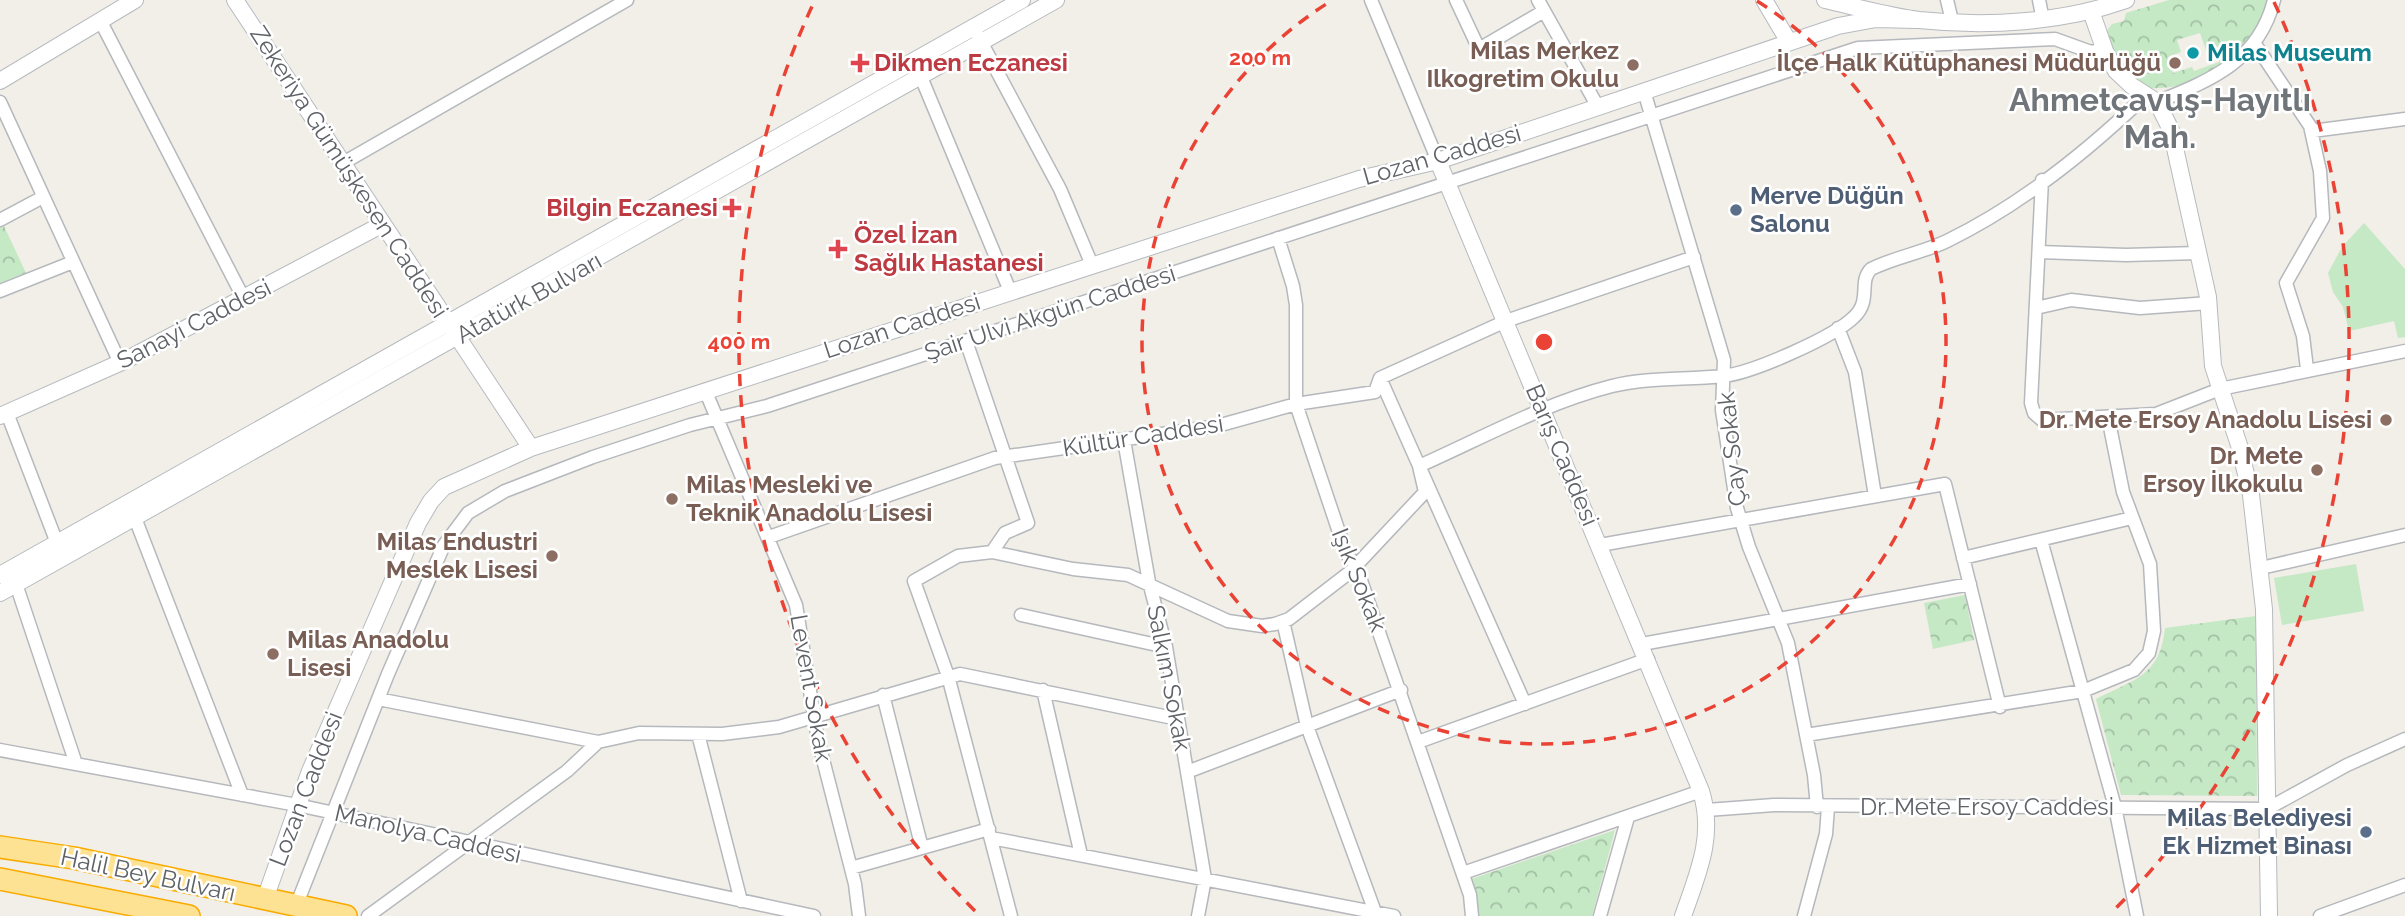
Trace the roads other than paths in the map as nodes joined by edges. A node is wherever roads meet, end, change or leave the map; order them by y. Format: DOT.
graph roads {
  1 [pos="135,0"];
  2 [pos="235,0"];
  3 [pos="627,0"];
  4 [pos="1056,0"];
  5 [pos="1371,0"];
  6 [pos="1456,0"];
  7 [pos="1764,0"];
  8 [pos="1825,0"];
  9 [pos="1947,0"];
  10 [pos="2039,0"];
  11 [pos="2126,0"];
  12 [pos="2274,0"];
  13 [pos="1025,5"];
  14 [pos="1541,6"];
  15 [pos="2091,12"];
  16 [pos="1916,20"];
  17 [pos="2043,20"];
  18 [pos="1952,21"];
  19 [pos="101,22"];
  20 [pos="973,27"];
  21 [pos="1789,42"];
  22 [pos="981,43"];
  23 [pos="2255,44"];
  24 [pos="2104,50"];
  25 [pos="921,77"];
  26 [pos="0,81"];
  27 [pos="1644,91"];
  28 [pos="2152,99"];
  29 [pos="0,102"];
  30 [pos="1598,107"];
  31 [pos="1651,116"];
  32 [pos="2405,119"];
  33 [pos="2312,131"];
  34 [pos="1438,161"];
  35 [pos="343,163"];
  36 [pos="2042,180"];
  37 [pos="1447,183"];
  38 [pos="43,197"];
  39 [pos="0,220"];
  40 [pos="383,224"];
  41 [pos="1278,239"];
  42 [pos="2039,252"];
  43 [pos="2198,253"];
  44 [pos="1694,257"];
  45 [pos="73,262"];
  46 [pos="1092,265"];
  47 [pos="0,291"];
  48 [pos="1010,291"];
  49 [pos="244,299"];
  50 [pos="2209,303"];
  51 [pos="2036,308"];
  52 [pos="1506,321"];
  53 [pos="449,324"];
  54 [pos="1838,328"];
  55 [pos="459,338"];
  56 [pos="966,341"];
  57 [pos="2405,351"];
  58 [pos="120,363"];
  59 [pos="2307,369"];
  60 [pos="1724,376"];
  61 [pos="1380,378"];
  62 [pos="2220,389"];
  63 [pos="705,390"];
  64 [pos="1296,404"];
  65 [pos="1544,411"];
  66 [pos="4,414"];
  67 [pos="2108,417"];
  68 [pos="718,419"];
  69 [pos="1124,440"];
  70 [pos="531,448"];
  71 [pos="1008,456"];
  72 [pos="1419,466"];
  73 [pos="1875,496"];
  74 [pos="135,518"];
  75 [pos="2132,518"];
  76 [pos="1740,520"];
  77 [pos="2405,536"];
  78 [pos="769,537"];
  79 [pos="2041,540"];
  80 [pos="57,543"];
  81 [pos="1600,545"];
  82 [pos="992,552"];
  83 [pos="1963,558"];
  84 [pos="1356,566"];
  85 [pos="2261,568"];
  86 [pos="0,575"];
  87 [pos="1149,582"];
  88 [pos="16,584"];
  89 [pos="1970,584"];
  90 [pos="0,593"];
  91 [pos="1021,615"];
  92 [pos="1781,619"];
  93 [pos="1283,621"];
  94 [pos="1166,647"];
  95 [pos="1645,652"];
  96 [pos="948,676"];
  97 [pos="1043,690"];
  98 [pos="1401,690"];
  99 [pos="2083,691"];
  100 [pos="883,695"];
  101 [pos="378,699"];
  102 [pos="1525,704"];
  103 [pos="2000,706"];
  104 [pos="814,716"];
  105 [pos="1178,719"];
  106 [pos="1307,726"];
  107 [pos="698,734"];
  108 [pos="1806,735"];
  109 [pos="2405,739"];
  110 [pos="1418,742"];
  111 [pos="598,743"];
  112 [pos="0,750"];
  113 [pos="76,764"];
  114 [pos="1187,772"];
  115 [pos="1701,791"];
  116 [pos="242,795"];
  117 [pos="298,805"];
  118 [pos="1823,807"];
  119 [pos="2115,807"];
  120 [pos="2267,809"];
  121 [pos="1707,810"];
  122 [pos="333,813"];
  123 [pos="1628,817"];
  124 [pos="990,833"];
  125 [pos="466,842"];
  126 [pos="0,847"];
  127 [pos="922,848"];
  128 [pos="1081,855"];
  129 [pos="851,868"];
  130 [pos="1463,873"];
  131 [pos="0,879"];
  132 [pos="1205,879"];
  133 [pos="2405,885"];
  134 [pos="265,899"];
  135 [pos="741,901"];
  136 [pos="296,905"];
  137 [pos="1375,912"];
  138 [pos="2328,915"];
  139 [pos="189,916"];
  140 [pos="346,916"];
  141 [pos="368,916"];
  142 [pos="814,916"];
  143 [pos="859,916"];
  144 [pos="1011,916"];
  145 [pos="1198,916"];
  146 [pos="1394,916"];
  147 [pos="1472,916"];
  148 [pos="1600,916"];
  149 [pos="1683,916"];
  150 [pos="1804,916"];
  151 [pos="2137,916"];
  152 [pos="2269,916"];
  1 -- 19 [label="street"];
  2 -- 35 [label="street, Zekeriya Gümüşkesen Caddesi"];
  3 -- 35 [label="street"];
  4 -- 13 [label="street, Atatürk Bulvarı"];
  5 -- 34 [label="street, Barış Caddesi"];
  6 -- 14 [label="street"];
  7 -- 21 [label="street"];
  8 -- 16 [label="street"];
  9 -- 18 [label="street"];
  10 -- 17 [label="street"];
  11 -- 15 [label="street"];
  12 -- 23 [label="street"];
  13 -- 20 [label="street, Atatürk Bulvarı"];
  13 -- 22 [label="street, Atatürk Bulvarı"];
  14 -- 30 [label="street"];
  15 -- 17 [label="street"];
  15 -- 24 [label="street"];
  16 -- 18 [label="street"];
  16 -- 21 [label="street, Lozan Caddesi"];
  17 -- 18 [label="street"];
  19 -- 26 [label="street"];
  19 -- 49 [label="street"];
  20 -- 22 [label="street"];
  20 -- 53 [label="street, Atatürk Bulvarı"];
  21 -- 27 [label="street, Lozan Caddesi"];
  22 -- 25 [label="street, Atatürk Bulvarı"];
  22 -- 46 [label="street"];
  23 -- 28 [label="street"];
  23 -- 33 [label="street"];
  24 -- 28 [label="street"];
  24 -- 31 [label="street, Şair Ulvi Akgün Caddesi"];
  25 -- 48 [label="street"];
  25 -- 55 [label="street, Atatürk Bulvarı"];
  27 -- 30 [label="street, Lozan Caddesi"];
  27 -- 31 [label="street, Çay Sokak"];
  28 -- 36 [label="street"];
  28 -- 43 [label="street"];
  29 -- 38 [label="street"];
  30 -- 34 [label="street, Lozan Caddesi"];
  31 -- 37 [label="street, Şair Ulvi Akgün Caddesi"];
  31 -- 44 [label="street, Çay Sokak"];
  32 -- 33 [label="street"];
  33 -- 59 [label="street"];
  34 -- 37 [label="street, Barış Caddesi"];
  34 -- 46 [label="street, Lozan Caddesi"];
  35 -- 40 [label="street, Zekeriya Gümüşkesen Caddesi"];
  36 -- 42 [label="street"];
  36 -- 54 [label="street"];
  37 -- 41 [label="street, Şair Ulvi Akgün Caddesi"];
  37 -- 52 [label="street, Barış Caddesi"];
  38 -- 39 [label="street"];
  38 -- 45 [label="street"];
  40 -- 49 [label="street, Sanayi Caddesi"];
  40 -- 53 [label="street, Zekeriya Gümüşkesen Caddesi"];
  41 -- 56 [label="street, Şair Ulvi Akgün Caddesi"];
  41 -- 64 [label="street, Işık Sokak"];
  42 -- 43 [label="street"];
  42 -- 51 [label="street"];
  43 -- 50 [label="street"];
  44 -- 52 [label="street, Kültür Caddesi"];
  44 -- 60 [label="street, Çay Sokak"];
  45 -- 47 [label="street"];
  45 -- 58 [label="street"];
  46 -- 48 [label="street, Lozan Caddesi"];
  48 -- 63 [label="street, Lozan Caddesi"];
  49 -- 58 [label="street, Sanayi Caddesi"];
  50 -- 51 [label="street"];
  50 -- 62 [label="street"];
  51 -- 67 [label="street"];
  52 -- 61 [label="street, Kültür Caddesi"];
  52 -- 65 [label="street, Barış Caddesi"];
  53 -- 55 [label="street, Zekeriya Gümüşkesen Caddesi"];
  53 -- 80 [label="street, Atatürk Bulvarı"];
  54 -- 60 [label="street"];
  54 -- 73 [label="street"];
  55 -- 70 [label="street, Zekeriya Gümüşkesen Caddesi"];
  55 -- 74 [label="street, Atatürk Bulvarı"];
  56 -- 68 [label="street, Şair Ulvi Akgün Caddesi"];
  56 -- 71 [label="street"];
  57 -- 59 [label="street"];
  58 -- 66 [label="street, Sanayi Caddesi"];
  59 -- 62 [label="street"];
  60 -- 65 [label="street"];
  60 -- 76 [label="street, Çay Sokak"];
  61 -- 64 [label="street, Kültür Caddesi"];
  61 -- 72 [label="street"];
  62 -- 67 [label="street"];
  62 -- 85 [label="street"];
  63 -- 68 [label="street, Levent Sokak"];
  63 -- 70 [label="street, Lozan Caddesi"];
  64 -- 69 [label="street, Kültür Caddesi"];
  64 -- 84 [label="street, Işık Sokak"];
  65 -- 72 [label="street"];
  65 -- 81 [label="street, Barış Caddesi"];
  66 -- 80 [label="street"];
  67 -- 75 [label="street"];
  68 -- 78 [label="street, Levent Sokak"];
  68 -- 101 [label="street, Şair Ulvi Akgün Caddesi"];
  69 -- 71 [label="street, Kültür Caddesi"];
  69 -- 87 [label="street, Salkım Sokak"];
  70 -- 117 [label="street, Lozan Caddesi"];
  71 -- 78 [label="street, Kültür Caddesi"];
  71 -- 82 [label="street"];
  72 -- 84 [label="street"];
  72 -- 102 [label="street"];
  73 -- 76 [label="street"];
  73 -- 83 [label="street"];
  74 -- 88 [label="street, Atatürk Bulvarı"];
  74 -- 116 [label="street"];
  75 -- 79 [label="street"];
  75 -- 99 [label="street"];
  76 -- 81 [label="street"];
  76 -- 92 [label="street, Çay Sokak"];
  77 -- 85 [label="street"];
  78 -- 104 [label="street, Levent Sokak"];
  79 -- 83 [label="street"];
  79 -- 99 [label="street"];
  80 -- 86 [label="street, Atatürk Bulvarı"];
  81 -- 95 [label="street, Barış Caddesi"];
  82 -- 87 [label="street"];
  82 -- 96 [label="street"];
  83 -- 89 [label="street"];
  84 -- 93 [label="street"];
  84 -- 98 [label="street, Işık Sokak"];
  85 -- 120 [label="street"];
  87 -- 93 [label="street"];
  87 -- 94 [label="street, Salkım Sokak"];
  88 -- 90 [label="street, Atatürk Bulvarı"];
  88 -- 113 [label="street"];
  89 -- 92 [label="street"];
  89 -- 103 [label="street"];
  91 -- 94 [label="street"];
  92 -- 95 [label="street"];
  92 -- 108 [label="street, Çay Sokak"];
  93 -- 106 [label="street"];
  94 -- 105 [label="street, Salkım Sokak"];
  95 -- 102 [label="street"];
  95 -- 115 [label="street, Barış Caddesi"];
  96 -- 97 [label="street"];
  96 -- 100 [label="street"];
  96 -- 124 [label="street"];
  97 -- 105 [label="street"];
  97 -- 128 [label="street"];
  98 -- 106 [label="street"];
  98 -- 110 [label="street, Işık Sokak"];
  99 -- 103 [label="street"];
  99 -- 119 [label="street"];
  100 -- 104 [label="street"];
  100 -- 127 [label="street"];
  101 -- 111 [label="street"];
  101 -- 122 [label="street, Şair Ulvi Akgün Caddesi"];
  102 -- 110 [label="street"];
  103 -- 108 [label="street"];
  104 -- 107 [label="street"];
  104 -- 129 [label="street, Levent Sokak"];
  105 -- 114 [label="street, Salkım Sokak"];
  106 -- 114 [label="street"];
  106 -- 137 [label="street"];
  107 -- 111 [label="street"];
  107 -- 135 [label="street"];
  108 -- 118 [label="street, Çay Sokak"];
  109 -- 120 [label="street"];
  110 -- 130 [label="street, Işık Sokak"];
  111 -- 125 [label="street"];
  112 -- 113 [label="street, Manolya Caddesi"];
  113 -- 116 [label="street, Manolya Caddesi"];
  114 -- 132 [label="street, Salkım Sokak"];
  115 -- 121 [label="street, Barış Caddesi"];
  115 -- 123 [label="street"];
  116 -- 117 [label="street, Manolya Caddesi"];
  117 -- 122 [label="street, Manolya Caddesi"];
  117 -- 134 [label="street, Lozan Caddesi"];
  118 -- 119 [label="street, Dr. Mete Ersoy Caddesi"];
  118 -- 121 [label="street, Dr. Mete Ersoy Caddesi"];
  118 -- 150 [label="street, Çay Sokak"];
  119 -- 120 [label="street, Dr. Mete Ersoy Caddesi"];
  119 -- 151 [label="street"];
  120 -- 152 [label="street"];
  121 -- 149 [label="street, Barış Caddesi"];
  122 -- 125 [label="street, Manolya Caddesi"];
  122 -- 136 [label="street, Şair Ulvi Akgün Caddesi"];
  123 -- 130 [label="street"];
  123 -- 148 [label="street"];
  124 -- 127 [label="street"];
  124 -- 128 [label="street"];
  124 -- 144 [label="street"];
  125 -- 135 [label="street, Manolya Caddesi"];
  125 -- 141 [label="street"];
  126 -- 134 [label="highway, Halil Bey Bulvarı"];
  127 -- 129 [label="street"];
  128 -- 132 [label="street"];
  129 -- 143 [label="street, Levent Sokak"];
  130 -- 147 [label="street, Işık Sokak"];
  131 -- 139 [label="highway, Halil Bey Bulvarı"];
  132 -- 137 [label="street"];
  132 -- 145 [label="street, Salkım Sokak"];
  133 -- 138 [label="street"];
  134 -- 136 [label="highway, Halil Bey Bulvarı"];
  135 -- 142 [label="street, Manolya Caddesi"];
  136 -- 140 [label="highway, Halil Bey Bulvarı"];
  137 -- 146 [label="street"];
}
